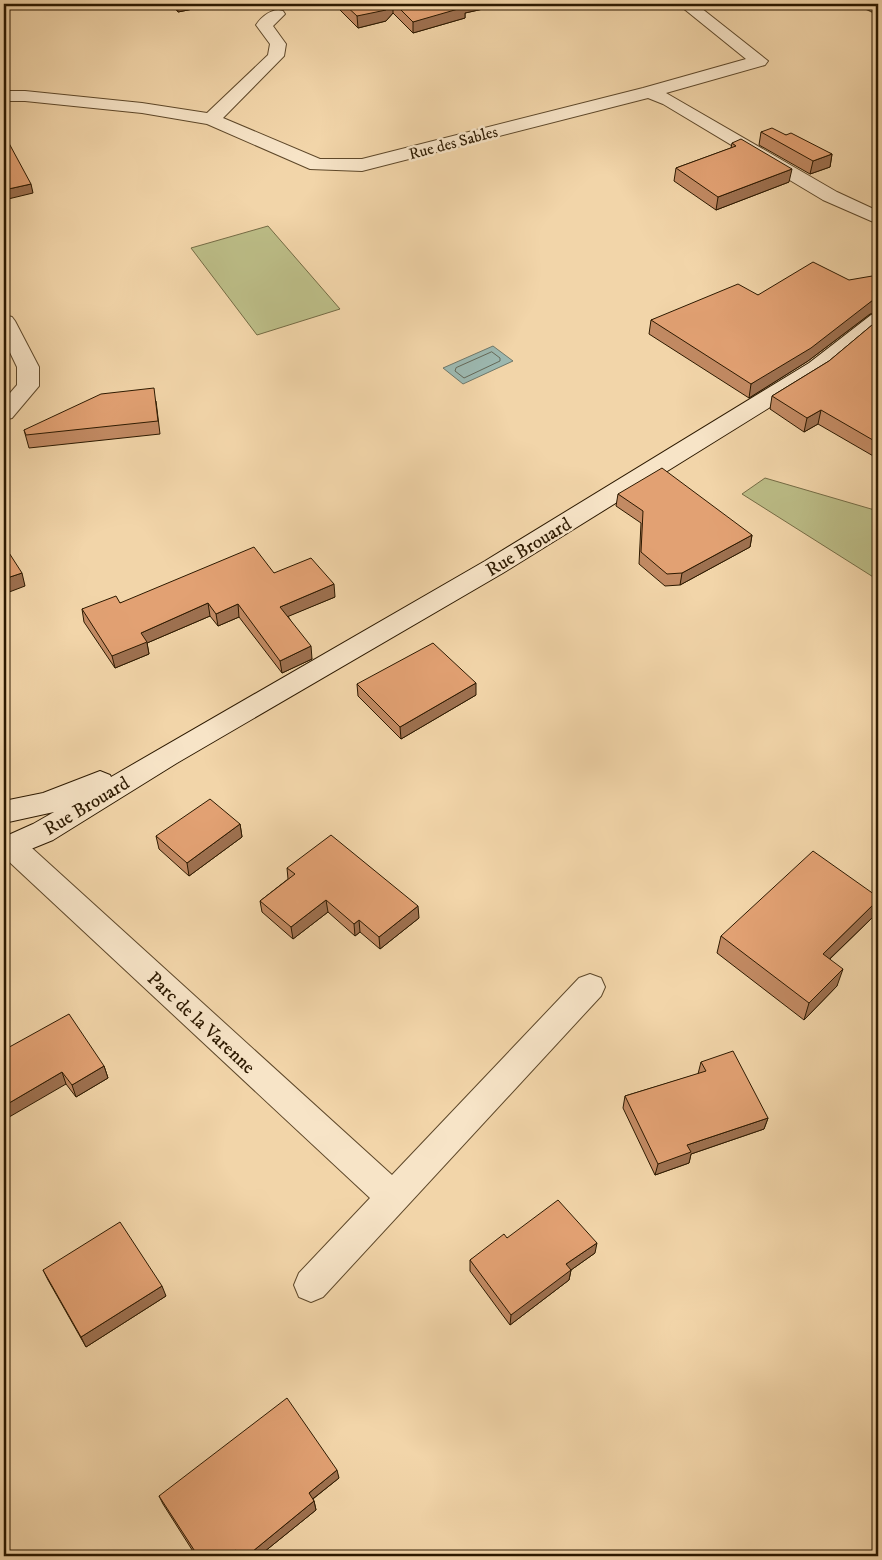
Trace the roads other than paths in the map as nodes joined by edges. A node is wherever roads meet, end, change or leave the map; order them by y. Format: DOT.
graph roads {
  1 [pos="686,4"];
  2 [pos="868,4"];
  3 [pos="878,10"];
  4 [pos="277,14"];
  5 [pos="649,92"];
  6 [pos="4,96"];
  7 [pos="211,119"];
  8 [pos="878,218"];
  9 [pos="878,319"];
  10 [pos="5,321"];
  11 [pos="4,413"];
  12 [pos="167,756"];
  13 [pos="4,812"];
  14 [pos="8,848"];
  15 [pos="590,987"];
  16 [pos="393,1197"];
  17 [pos="311,1285"];
  1 -- 5 [label="street, Rue des Sables"];
  2 -- 3 [label="lane"];
  4 -- 7 [label="street"];
  5 -- 7 [label="street, Rue des Sables"];
  5 -- 8 [label="street"];
  6 -- 7 [label="street, Rue des Sables"];
  9 -- 12 [label="street, Rue Brouard"];
  10 -- 11 [label="street"];
  12 -- 13 [label="street, Rue Brouard"];
  12 -- 14 [label="street, Rue Brouard"];
  14 -- 16 [label="street, Parc de la Varenne"];
  15 -- 16 [label="street"];
  16 -- 17 [label="street"];
}
